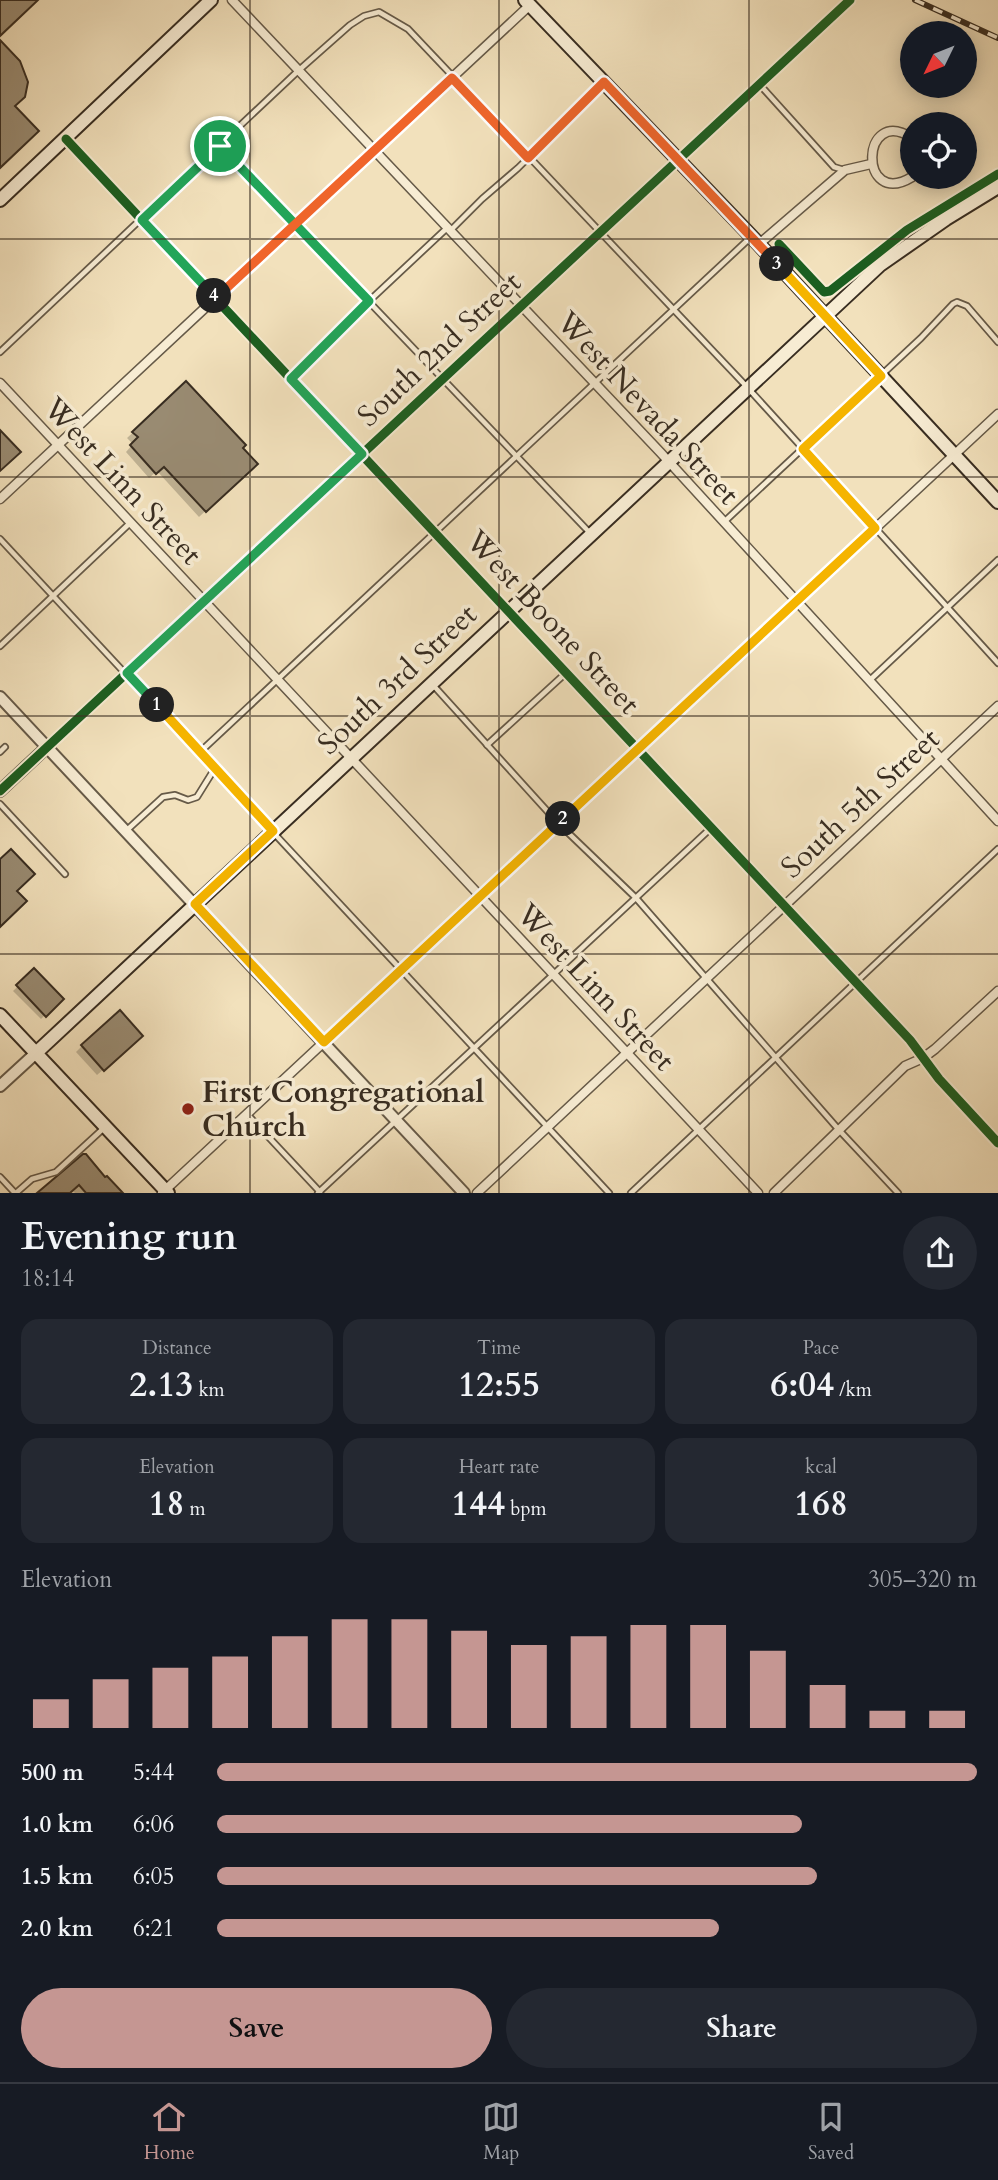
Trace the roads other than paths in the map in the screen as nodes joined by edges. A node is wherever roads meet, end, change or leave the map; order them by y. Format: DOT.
graph roads {
  1 [pos="211,0"];
  2 [pos="232,0"];
  3 [pos="849,0"];
  4 [pos="530,2"];
  5 [pos="298,71"];
  6 [pos="452,78"];
  7 [pos="604,82"];
  8 [pos="759,84"];
  9 [pos="900,133"];
  10 [pos="66,139"];
  11 [pos="220,146"];
  12 [pos="373,151"];
  13 [pos="528,158"];
  14 [pos="678,159"];
  15 [pos="871,164"];
  16 [pos="845,170"];
  17 [pos="900,183"];
  18 [pos="998,187"];
  19 [pos="0,200"];
  20 [pos="142,220"];
  21 [pos="296,223"];
  22 [pos="449,230"];
  23 [pos="599,233"];
  24 [pos="755,241"];
  25 [pos="216,298"];
  26 [pos="369,301"];
  27 [pos="521,306"];
  28 [pos="673,310"];
  29 [pos="824,315"];
  30 [pos="998,342"];
  31 [pos="0,352"];
  32 [pos="881,376"];
  33 [pos="291,379"];
  34 [pos="442,379"];
  35 [pos="0,383"];
  36 [pos="594,383"];
  37 [pos="747,387"];
  38 [pos="998,414"];
  39 [pos="58,445"];
  40 [pos="803,449"];
  41 [pos="362,454"];
  42 [pos="954,454"];
  43 [pos="516,456"];
  44 [pos="668,461"];
  45 [pos="0,499"];
  46 [pos="998,502"];
  47 [pos="723,522"];
  48 [pos="130,523"];
  49 [pos="875,528"];
  50 [pos="435,532"];
  51 [pos="590,534"];
  52 [pos="0,539"];
  53 [pos="998,560"];
  54 [pos="54,596"];
  55 [pos="204,601"];
  56 [pos="797,601"];
  57 [pos="947,607"];
  58 [pos="509,610"];
  59 [pos="0,646"];
  60 [pos="998,663"];
  61 [pos="127,673"];
  62 [pos="567,673"];
  63 [pos="277,680"];
  64 [pos="869,680"];
  65 [pos="431,683"];
  66 [pos="2,703"];
  67 [pos="998,706"];
  68 [pos="487,745"];
  69 [pos="47,747"];
  70 [pos="638,750"];
  71 [pos="200,752"];
  72 [pos="351,758"];
  73 [pos="941,759"];
  74 [pos="215,768"];
  75 [pos="0,790"];
  76 [pos="0,804"];
  77 [pos="998,821"];
  78 [pos="558,824"];
  79 [pos="711,828"];
  80 [pos="127,831"];
  81 [pos="273,831"];
  82 [pos="998,849"];
  83 [pos="65,874"];
  84 [pos="480,897"];
  85 [pos="636,898"];
  86 [pos="195,904"];
  87 [pos="784,906"];
  88 [pos="402,969"];
  89 [pos="554,975"];
  90 [pos="708,978"];
  91 [pos="855,983"];
  92 [pos="998,991"];
  93 [pos="0,1015"];
  94 [pos="324,1042"];
  95 [pos="475,1048"];
  96 [pos="36,1053"];
  97 [pos="627,1053"];
  98 [pos="775,1058"];
  99 [pos="923,1058"];
  100 [pos="0,1086"];
  101 [pos="247,1114"];
  102 [pos="396,1120"];
  103 [pos="105,1126"];
  104 [pos="547,1128"];
  105 [pos="698,1130"];
  106 [pos="839,1130"];
  107 [pos="998,1143"];
  108 [pos="0,1177"];
  109 [pos="165,1192"];
  110 [pos="15,1193"];
  111 [pos="319,1193"];
  112 [pos="464,1193"];
  113 [pos="478,1193"];
  114 [pos="609,1193"];
  115 [pos="631,1193"];
  116 [pos="758,1193"];
  117 [pos="774,1193"];
  118 [pos="898,1193"];
  1 -- 10 [label="main road"];
  2 -- 5 [label="street, West Nevada Street"];
  3 -- 8 [label="street, South 2nd Street"];
  4 -- 6 [label="street"];
  4 -- 7 [label="main road"];
  5 -- 6 [label="lane"];
  5 -- 11 [label="lane"];
  5 -- 12 [label="street, West Nevada Street"];
  6 -- 12 [label="street"];
  6 -- 13 [label="lane"];
  7 -- 13 [label="lane"];
  7 -- 14 [label="main road"];
  8 -- 14 [label="street, South 2nd Street"];
  8 -- 16 [label="lane"];
  9 -- 15 [label="street"];
  10 -- 19 [label="main road"];
  10 -- 20 [label="street, West Boone Street"];
  11 -- 20 [label="lane"];
  11 -- 21 [label="lane"];
  12 -- 21 [label="street"];
  12 -- 22 [label="street, West Nevada Street"];
  13 -- 22 [label="lane"];
  13 -- 23 [label="lane"];
  14 -- 23 [label="street, South 2nd Street"];
  14 -- 24 [label="main road"];
  15 -- 16 [label="street"];
  15 -- 17 [label="street"];
  16 -- 24 [label="street"];
  18 -- 29 [label="main road, South 3rd Street"];
  20 -- 25 [label="street, West Boone Street"];
  20 -- 31 [label="lane"];
  21 -- 25 [label="street"];
  21 -- 26 [label="lane"];
  22 -- 26 [label="lane"];
  22 -- 27 [label="street, West Nevada Street"];
  23 -- 27 [label="street, South 2nd Street"];
  23 -- 28 [label="lane"];
  24 -- 28 [label="lane"];
  24 -- 29 [label="main road"];
  25 -- 33 [label="street, West Boone Street"];
  25 -- 39 [label="street"];
  26 -- 33 [label="lane"];
  26 -- 34 [label="lane"];
  27 -- 34 [label="street, South 2nd Street"];
  27 -- 36 [label="street, West Nevada Street"];
  28 -- 36 [label="lane"];
  28 -- 37 [label="lane"];
  29 -- 32 [label="main road"];
  29 -- 37 [label="main road, South 3rd Street"];
  30 -- 32 [label="lane"];
  32 -- 40 [label="lane"];
  32 -- 42 [label="main road"];
  33 -- 41 [label="street, West Boone Street"];
  34 -- 41 [label="street, South 2nd Street"];
  34 -- 43 [label="lane"];
  35 -- 39 [label="street, West Linn Street"];
  36 -- 43 [label="lane"];
  36 -- 44 [label="street, West Nevada Street"];
  37 -- 40 [label="lane"];
  37 -- 44 [label="main road, South 3rd Street"];
  38 -- 42 [label="street"];
  39 -- 45 [label="street"];
  39 -- 48 [label="street, West Linn Street"];
  40 -- 47 [label="lane"];
  40 -- 49 [label="lane"];
  41 -- 50 [label="street, West Boone Street"];
  41 -- 55 [label="street, South 2nd Street"];
  42 -- 46 [label="main road"];
  42 -- 49 [label="street"];
  43 -- 50 [label="lane"];
  43 -- 51 [label="lane"];
  44 -- 47 [label="street, West Nevada Street"];
  44 -- 51 [label="main road, South 3rd Street"];
  47 -- 56 [label="street, West Nevada Street"];
  48 -- 54 [label="lane"];
  48 -- 55 [label="street, West Linn Street"];
  49 -- 56 [label="street"];
  49 -- 57 [label="lane"];
  50 -- 58 [label="street, West Boone Street"];
  50 -- 63 [label="lane"];
  51 -- 58 [label="main road, South 3rd Street"];
  52 -- 54 [label="lane"];
  53 -- 57 [label="lane"];
  54 -- 59 [label="lane"];
  54 -- 61 [label="lane"];
  55 -- 61 [label="street, South 2nd Street"];
  55 -- 63 [label="street, West Linn Street"];
  56 -- 64 [label="street, West Nevada Street"];
  56 -- 70 [label="street"];
  57 -- 60 [label="lane"];
  57 -- 64 [label="lane"];
  58 -- 62 [label="street, West Boone Street"];
  58 -- 65 [label="main road, South 3rd Street"];
  61 -- 69 [label="street, South 2nd Street"];
  61 -- 71 [label="lane"];
  62 -- 68 [label="lane"];
  62 -- 70 [label="street, West Boone Street"];
  63 -- 71 [label="lane"];
  63 -- 72 [label="street, West Linn Street"];
  64 -- 73 [label="street, West Nevada Street"];
  65 -- 68 [label="lane"];
  65 -- 72 [label="main road, South 3rd Street"];
  66 -- 69 [label="street"];
  67 -- 73 [label="street, South 5th Street"];
  68 -- 78 [label="lane"];
  69 -- 75 [label="street, South 2nd Street"];
  69 -- 80 [label="street"];
  70 -- 78 [label="street"];
  70 -- 79 [label="street, West Boone Street"];
  71 -- 74 [label="lane"];
  72 -- 81 [label="main road, South 3rd Street"];
  72 -- 84 [label="street, West Linn Street"];
  73 -- 77 [label="street, West Nevada Street"];
  73 -- 87 [label="street, South 5th Street"];
  74 -- 80 [label="lane"];
  74 -- 81 [label="lane"];
  76 -- 83 [label="lane"];
  78 -- 84 [label="street"];
  78 -- 85 [label="lane"];
  79 -- 85 [label="lane"];
  79 -- 87 [label="street, West Boone Street"];
  80 -- 86 [label="street"];
  81 -- 86 [label="main road, South 3rd Street"];
  81 -- 88 [label="lane"];
  82 -- 91 [label="lane"];
  84 -- 88 [label="street"];
  84 -- 89 [label="street, West Linn Street"];
  85 -- 89 [label="lane"];
  85 -- 90 [label="lane"];
  86 -- 94 [label="street"];
  86 -- 96 [label="main road, South 3rd Street"];
  87 -- 90 [label="street, South 5th Street"];
  87 -- 91 [label="street, West Boone Street"];
  88 -- 94 [label="street"];
  88 -- 95 [label="lane"];
  89 -- 95 [label="lane"];
  89 -- 97 [label="street, West Linn Street"];
  90 -- 97 [label="street, South 5th Street"];
  90 -- 98 [label="lane"];
  91 -- 98 [label="lane"];
  91 -- 99 [label="street, West Boone Street"];
  92 -- 99 [label="street"];
  93 -- 96 [label="main road"];
  94 -- 101 [label="street"];
  94 -- 102 [label="street"];
  95 -- 102 [label="lane"];
  95 -- 104 [label="lane"];
  96 -- 100 [label="street"];
  96 -- 103 [label="main road"];
  97 -- 104 [label="street, South 5th Street"];
  97 -- 105 [label="street, West Linn Street"];
  98 -- 105 [label="lane"];
  98 -- 106 [label="lane"];
  99 -- 106 [label="street"];
  99 -- 107 [label="street, West Boone Street"];
  101 -- 109 [label="street"];
  101 -- 111 [label="lane"];
  102 -- 111 [label="lane"];
  102 -- 112 [label="street"];
  103 -- 109 [label="main road"];
  103 -- 110 [label="lane"];
  104 -- 113 [label="street, South 5th Street"];
  104 -- 114 [label="lane"];
  105 -- 115 [label="lane"];
  105 -- 116 [label="street, West Linn Street"];
  106 -- 117 [label="street"];
  106 -- 118 [label="lane"];
  108 -- 110 [label="lane"];
}
